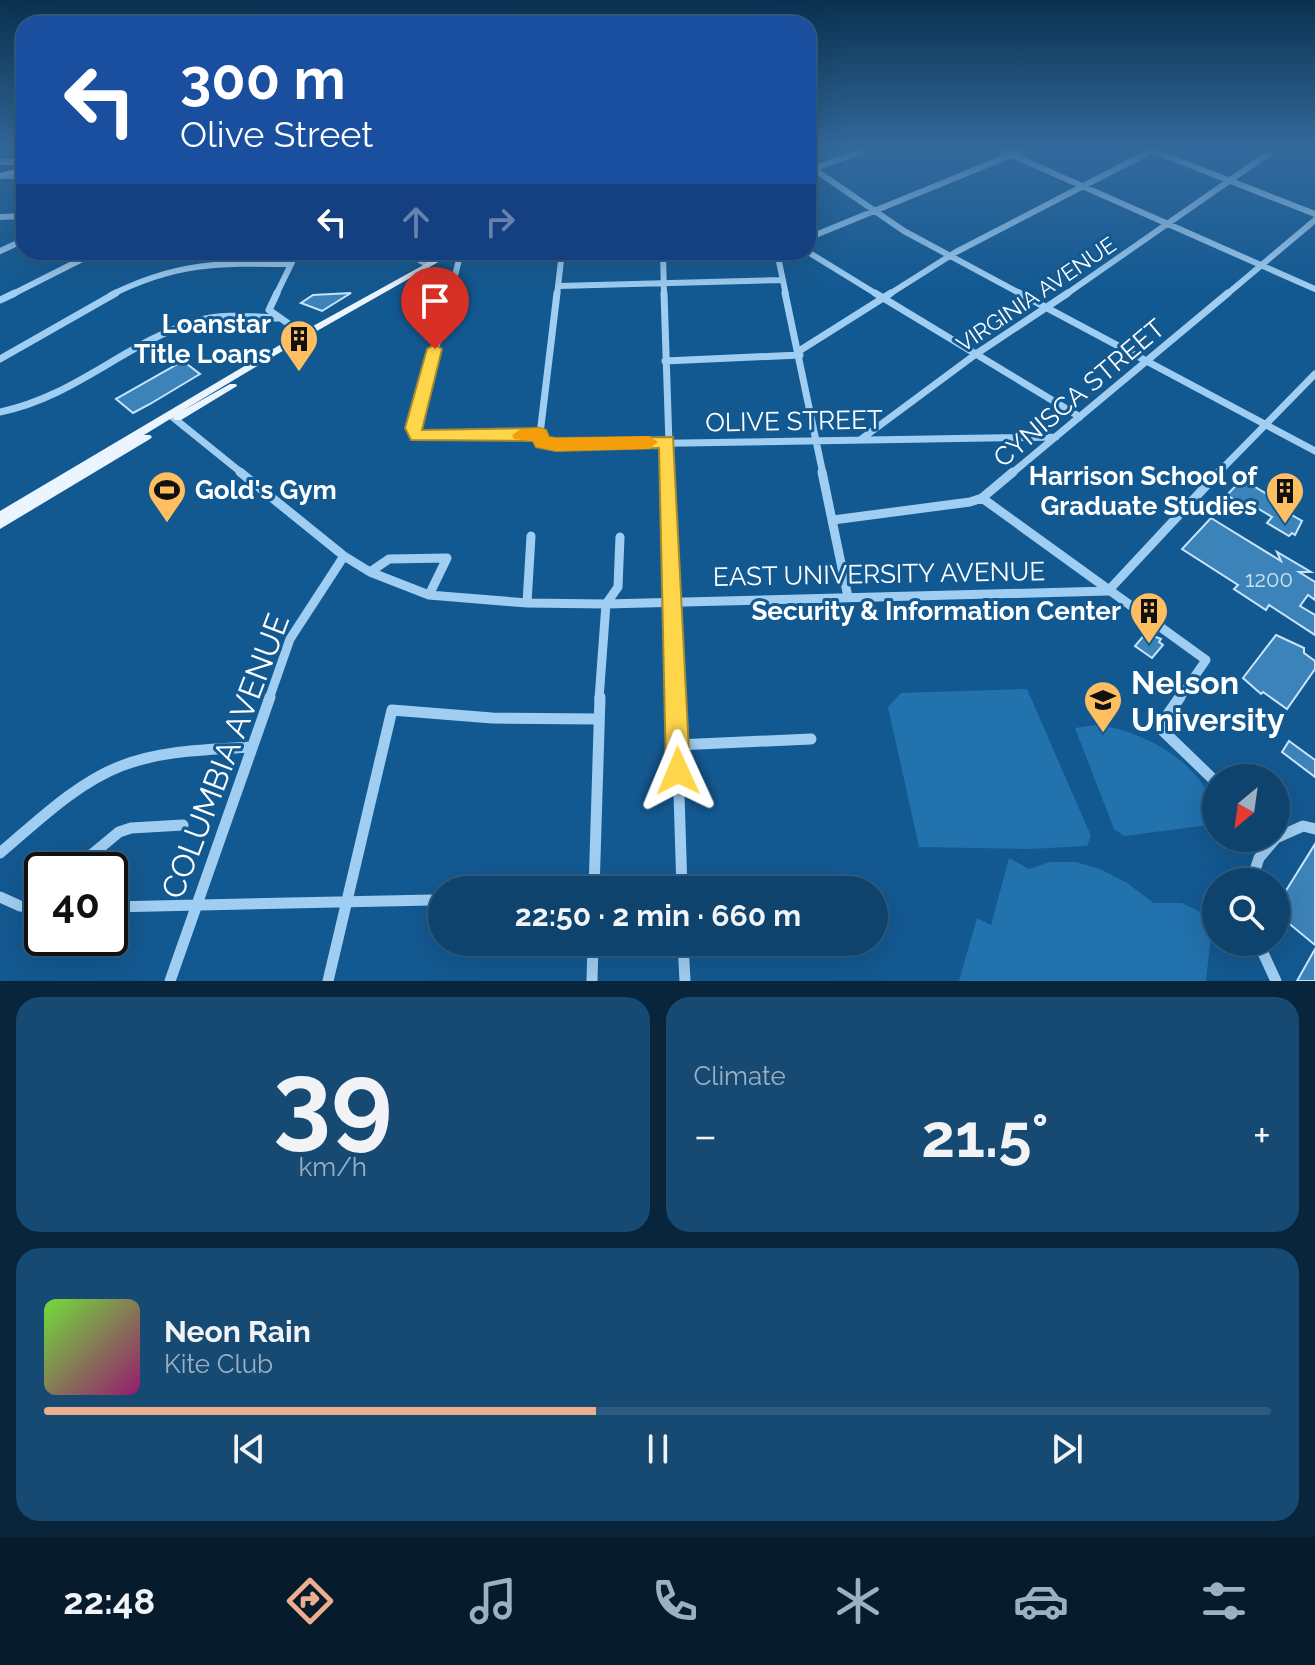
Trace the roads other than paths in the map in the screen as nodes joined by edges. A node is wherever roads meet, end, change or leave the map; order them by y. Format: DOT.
graph roads {
  1 [pos="854,197"];
  2 [pos="910,197"];
  3 [pos="1065,197"];
  4 [pos="1103,197"];
  5 [pos="1208,197"];
  6 [pos="1267,197"];
  7 [pos="875,211"];
  8 [pos="1315,217"];
  9 [pos="1169,225"];
  10 [pos="816,235"];
  11 [pos="949,256"];
  12 [pos="816,257"];
  13 [pos="80,260"];
  14 [pos="292,260"];
  15 [pos="419,260"];
  16 [pos="437,260"];
  17 [pos="459,260"];
  18 [pos="561,260"];
  19 [pos="663,260"];
  20 [pos="779,260"];
  21 [pos="290,264"];
  22 [pos="428,265"];
  23 [pos="1262,267"];
  24 [pos="783,280"];
  25 [pos="664,283"];
  26 [pos="558,286"];
  27 [pos="1315,289"];
  28 [pos="883,298"];
  29 [pos="0,300"];
  30 [pos="1046,308"];
  31 [pos="278,318"];
  32 [pos="306,336"];
  33 [pos="799,353"];
  34 [pos="976,354"];
  35 [pos="0,359"];
  36 [pos="665,361"];
  37 [pos="1147,361"];
  38 [pos="1315,374"];
  39 [pos="0,412"];
  40 [pos="173,417"];
  41 [pos="1080,417"];
  42 [pos="1266,425"];
  43 [pos="540,434"];
  44 [pos="1056,437"];
  45 [pos="817,440"];
  46 [pos="860,440"];
  47 [pos="667,442"];
  48 [pos="1315,451"];
  49 [pos="982,498"];
  50 [pos="0,516"];
  51 [pos="833,520"];
  52 [pos="0,525"];
  53 [pos="531,536"];
  54 [pos="620,537"];
  55 [pos="344,556"];
  56 [pos="370,572"];
  57 [pos="1108,591"];
  58 [pos="429,595"];
  59 [pos="848,597"];
  60 [pos="673,601"];
  61 [pos="527,603"];
  62 [pos="606,604"];
  63 [pos="598,719"];
  64 [pos="811,739"];
  65 [pos="677,745"];
  66 [pos="250,747"];
  67 [pos="1202,768"];
  68 [pos="183,825"];
  69 [pos="1315,829"];
  70 [pos="1290,832"];
  71 [pos="95,852"];
  72 [pos="0,853"];
  73 [pos="594,876"];
  74 [pos="682,876"];
  75 [pos="0,897"];
  76 [pos="428,900"];
  77 [pos="346,901"];
  78 [pos="24,904"];
  79 [pos="195,904"];
  80 [pos="128,906"];
  81 [pos="593,956"];
  82 [pos="684,956"];
  83 [pos="1264,956"];
  84 [pos="170,981"];
  85 [pos="328,981"];
  86 [pos="592,981"];
  87 [pos="685,981"];
  88 [pos="1276,981"];
  1 -- 7 [label="street"];
  2 -- 7 [label="street"];
  3 -- 11 [label="street"];
  4 -- 9 [label="street"];
  5 -- 9 [label="street, VIRGINIA AVENUE"];
  6 -- 8 [label="street"];
  7 -- 10 [label="street"];
  7 -- 11 [label="street"];
  8 -- 23 [label="street, CYNISCA STREET"];
  9 -- 23 [label="street"];
  9 -- 30 [label="street, VIRGINIA AVENUE"];
  11 -- 28 [label="street"];
  11 -- 30 [label="street"];
  12 -- 28 [label="street"];
  13 -- 29 [label="street"];
  14 -- 21 [label="street"];
  15 -- 22 [label="street"];
  16 -- 22 [label="main road"];
  17 -- 43 [label="street, OLIVE STREET"];
  18 -- 26 [label="street"];
  19 -- 25 [label="street"];
  20 -- 24 [label="street"];
  21 -- 31 [label="street"];
  21 -- 35 [label="street"];
  22 -- 32 [label="main road"];
  23 -- 27 [label="street"];
  23 -- 37 [label="street, CYNISCA STREET"];
  24 -- 25 [label="street"];
  24 -- 33 [label="street"];
  25 -- 26 [label="street"];
  25 -- 36 [label="street"];
  26 -- 43 [label="street"];
  28 -- 33 [label="street"];
  28 -- 34 [label="street"];
  30 -- 34 [label="street, VIRGINIA AVENUE"];
  30 -- 37 [label="street"];
  31 -- 32 [label="street"];
  31 -- 39 [label="street"];
  32 -- 40 [label="main road"];
  33 -- 36 [label="street"];
  33 -- 45 [label="street"];
  34 -- 41 [label="street"];
  34 -- 46 [label="street, VIRGINIA AVENUE"];
  36 -- 47 [label="street"];
  37 -- 41 [label="street, CYNISCA STREET"];
  37 -- 42 [label="street"];
  38 -- 42 [label="street"];
  40 -- 50 [label="main road"];
  40 -- 52 [label="main road"];
  40 -- 55 [label="street, EAST UNIVERSITY AVENUE"];
  41 -- 44 [label="street, CYNISCA STREET"];
  42 -- 48 [label="street"];
  42 -- 57 [label="street"];
  43 -- 47 [label="street, OLIVE STREET"];
  44 -- 46 [label="street, OLIVE STREET"];
  44 -- 49 [label="street, CYNISCA STREET"];
  45 -- 46 [label="street, OLIVE STREET"];
  45 -- 47 [label="street, OLIVE STREET"];
  45 -- 51 [label="street"];
  47 -- 60 [label="street"];
  49 -- 51 [label="street, CYNISCA STREET"];
  49 -- 57 [label="street"];
  51 -- 59 [label="street"];
  53 -- 61 [label="street"];
  54 -- 62 [label="street"];
  55 -- 56 [label="street, EAST UNIVERSITY AVENUE"];
  55 -- 66 [label="street, COLUMBIA AVENUE"];
  56 -- 58 [label="street, EAST UNIVERSITY AVENUE"];
  56 -- 58 [label="street"];
  57 -- 59 [label="street, EAST UNIVERSITY AVENUE"];
  57 -- 67 [label="street"];
  58 -- 61 [label="street, EAST UNIVERSITY AVENUE"];
  59 -- 60 [label="street, EAST UNIVERSITY AVENUE"];
  60 -- 62 [label="street, EAST UNIVERSITY AVENUE"];
  60 -- 65 [label="street"];
  61 -- 62 [label="street, EAST UNIVERSITY AVENUE"];
  62 -- 63 [label="street"];
  63 -- 73 [label="street"];
  63 -- 77 [label="street"];
  64 -- 65 [label="street"];
  65 -- 74 [label="street"];
  66 -- 72 [label="street"];
  66 -- 79 [label="street, COLUMBIA AVENUE"];
  68 -- 71 [label="street"];
  69 -- 70 [label="street"];
  75 -- 78 [label="street"];
  76 -- 77 [label="street"];
  77 -- 79 [label="street"];
  77 -- 85 [label="street"];
  79 -- 80 [label="street"];
  79 -- 84 [label="street, COLUMBIA AVENUE"];
  81 -- 86 [label="street"];
  82 -- 87 [label="street"];
  83 -- 88 [label="street"];
}
